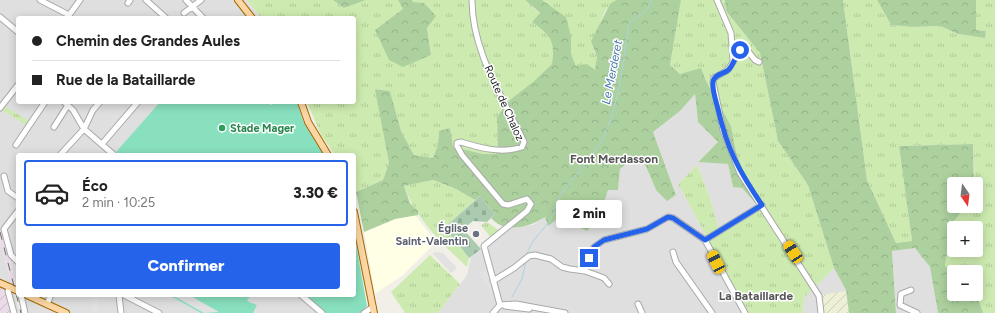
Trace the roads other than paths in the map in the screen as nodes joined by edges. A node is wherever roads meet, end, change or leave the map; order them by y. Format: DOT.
graph roads {
  1 [pos="40,0"];
  2 [pos="80,0"];
  3 [pos="146,0"];
  4 [pos="186,0"];
  5 [pos="201,0"];
  6 [pos="238,0"];
  7 [pos="472,0"];
  8 [pos="717,0"];
  9 [pos="193,7"];
  10 [pos="184,14"];
  11 [pos="68,16"];
  12 [pos="164,16"];
  13 [pos="201,16"];
  14 [pos="250,16"];
  15 [pos="0,17"];
  16 [pos="16,30"];
  17 [pos="759,62"];
  18 [pos="733,63"];
  19 [pos="16,88"];
  20 [pos="43,104"];
  21 [pos="66,104"];
  22 [pos="98,104"];
  23 [pos="136,104"];
  24 [pos="302,104"];
  25 [pos="0,108"];
  26 [pos="54,126"];
  27 [pos="84,129"];
  28 [pos="102,144"];
  29 [pos="16,145"];
  30 [pos="62,153"];
  31 [pos="110,153"];
  32 [pos="327,153"];
  33 [pos="4,176"];
  34 [pos="16,197"];
  35 [pos="762,205"];
  36 [pos="16,214"];
  37 [pos="356,222"];
  38 [pos="705,240"];
  39 [pos="673,252"];
  40 [pos="16,260"];
  41 [pos="585,271"];
  42 [pos="493,281"];
  43 [pos="0,283"];
  44 [pos="609,284"];
  45 [pos="14,289"];
  46 [pos="911,290"];
  47 [pos="22,297"];
  48 [pos="31,297"];
  49 [pos="50,297"];
  50 [pos="119,297"];
  51 [pos="128,297"];
  52 [pos="303,297"];
  53 [pos="47,304"];
  54 [pos="638,304"];
  55 [pos="501,305"];
  56 [pos="373,310"];
  57 [pos="538,310"];
  58 [pos="14,313"];
  59 [pos="26,313"];
  60 [pos="66,313"];
  61 [pos="121,313"];
  62 [pos="159,313"];
  63 [pos="322,313"];
  64 [pos="364,313"];
  65 [pos="493,313"];
  66 [pos="565,313"];
  67 [pos="642,313"];
  68 [pos="712,313"];
  69 [pos="745,313"];
  70 [pos="821,313"];
  71 [pos="917,313"];
  1 -- 11 [label="street"];
  2 -- 11 [label="street"];
  3 -- 12 [label="street"];
  4 -- 9 [label="street"];
  5 -- 9 [label="street"];
  6 -- 14 [label="main road"];
  7 -- 42 [label="street, Route de Chaloz"];
  8 -- 18 [label="street"];
  9 -- 10 [label="street"];
  9 -- 13 [label="street"];
  15 -- 16 [label="street"];
  17 -- 18 [label="street"];
  18 -- 35 [label="street"];
  19 -- 25 [label="street"];
  20 -- 29 [label="street"];
  21 -- 26 [label="street"];
  21 -- 27 [label="street"];
  22 -- 27 [label="street"];
  23 -- 28 [label="street"];
  24 -- 32 [label="main road"];
  27 -- 28 [label="street"];
  27 -- 30 [label="street"];
  28 -- 31 [label="street"];
  33 -- 34 [label="street"];
  35 -- 38 [label="street"];
  35 -- 70 [label="street"];
  36 -- 40 [label="street"];
  37 -- 56 [label="main road"];
  38 -- 41 [label="street"];
  38 -- 69 [label="street"];
  39 -- 68 [label="street"];
  41 -- 42 [label="street"];
  41 -- 44 [label="street"];
  42 -- 55 [label="street, Route de Chaloz"];
  43 -- 45 [label="main road"];
  45 -- 58 [label="street"];
  46 -- 71 [label="street"];
  47 -- 59 [label="street"];
  48 -- 53 [label="main road"];
  49 -- 53 [label="street"];
  50 -- 61 [label="street"];
  51 -- 62 [label="street"];
  52 -- 63 [label="street"];
  53 -- 60 [label="main road"];
  54 -- 67 [label="street"];
  55 -- 57 [label="street"];
  55 -- 65 [label="street"];
  56 -- 64 [label="street"];
  57 -- 66 [label="street"];
}
